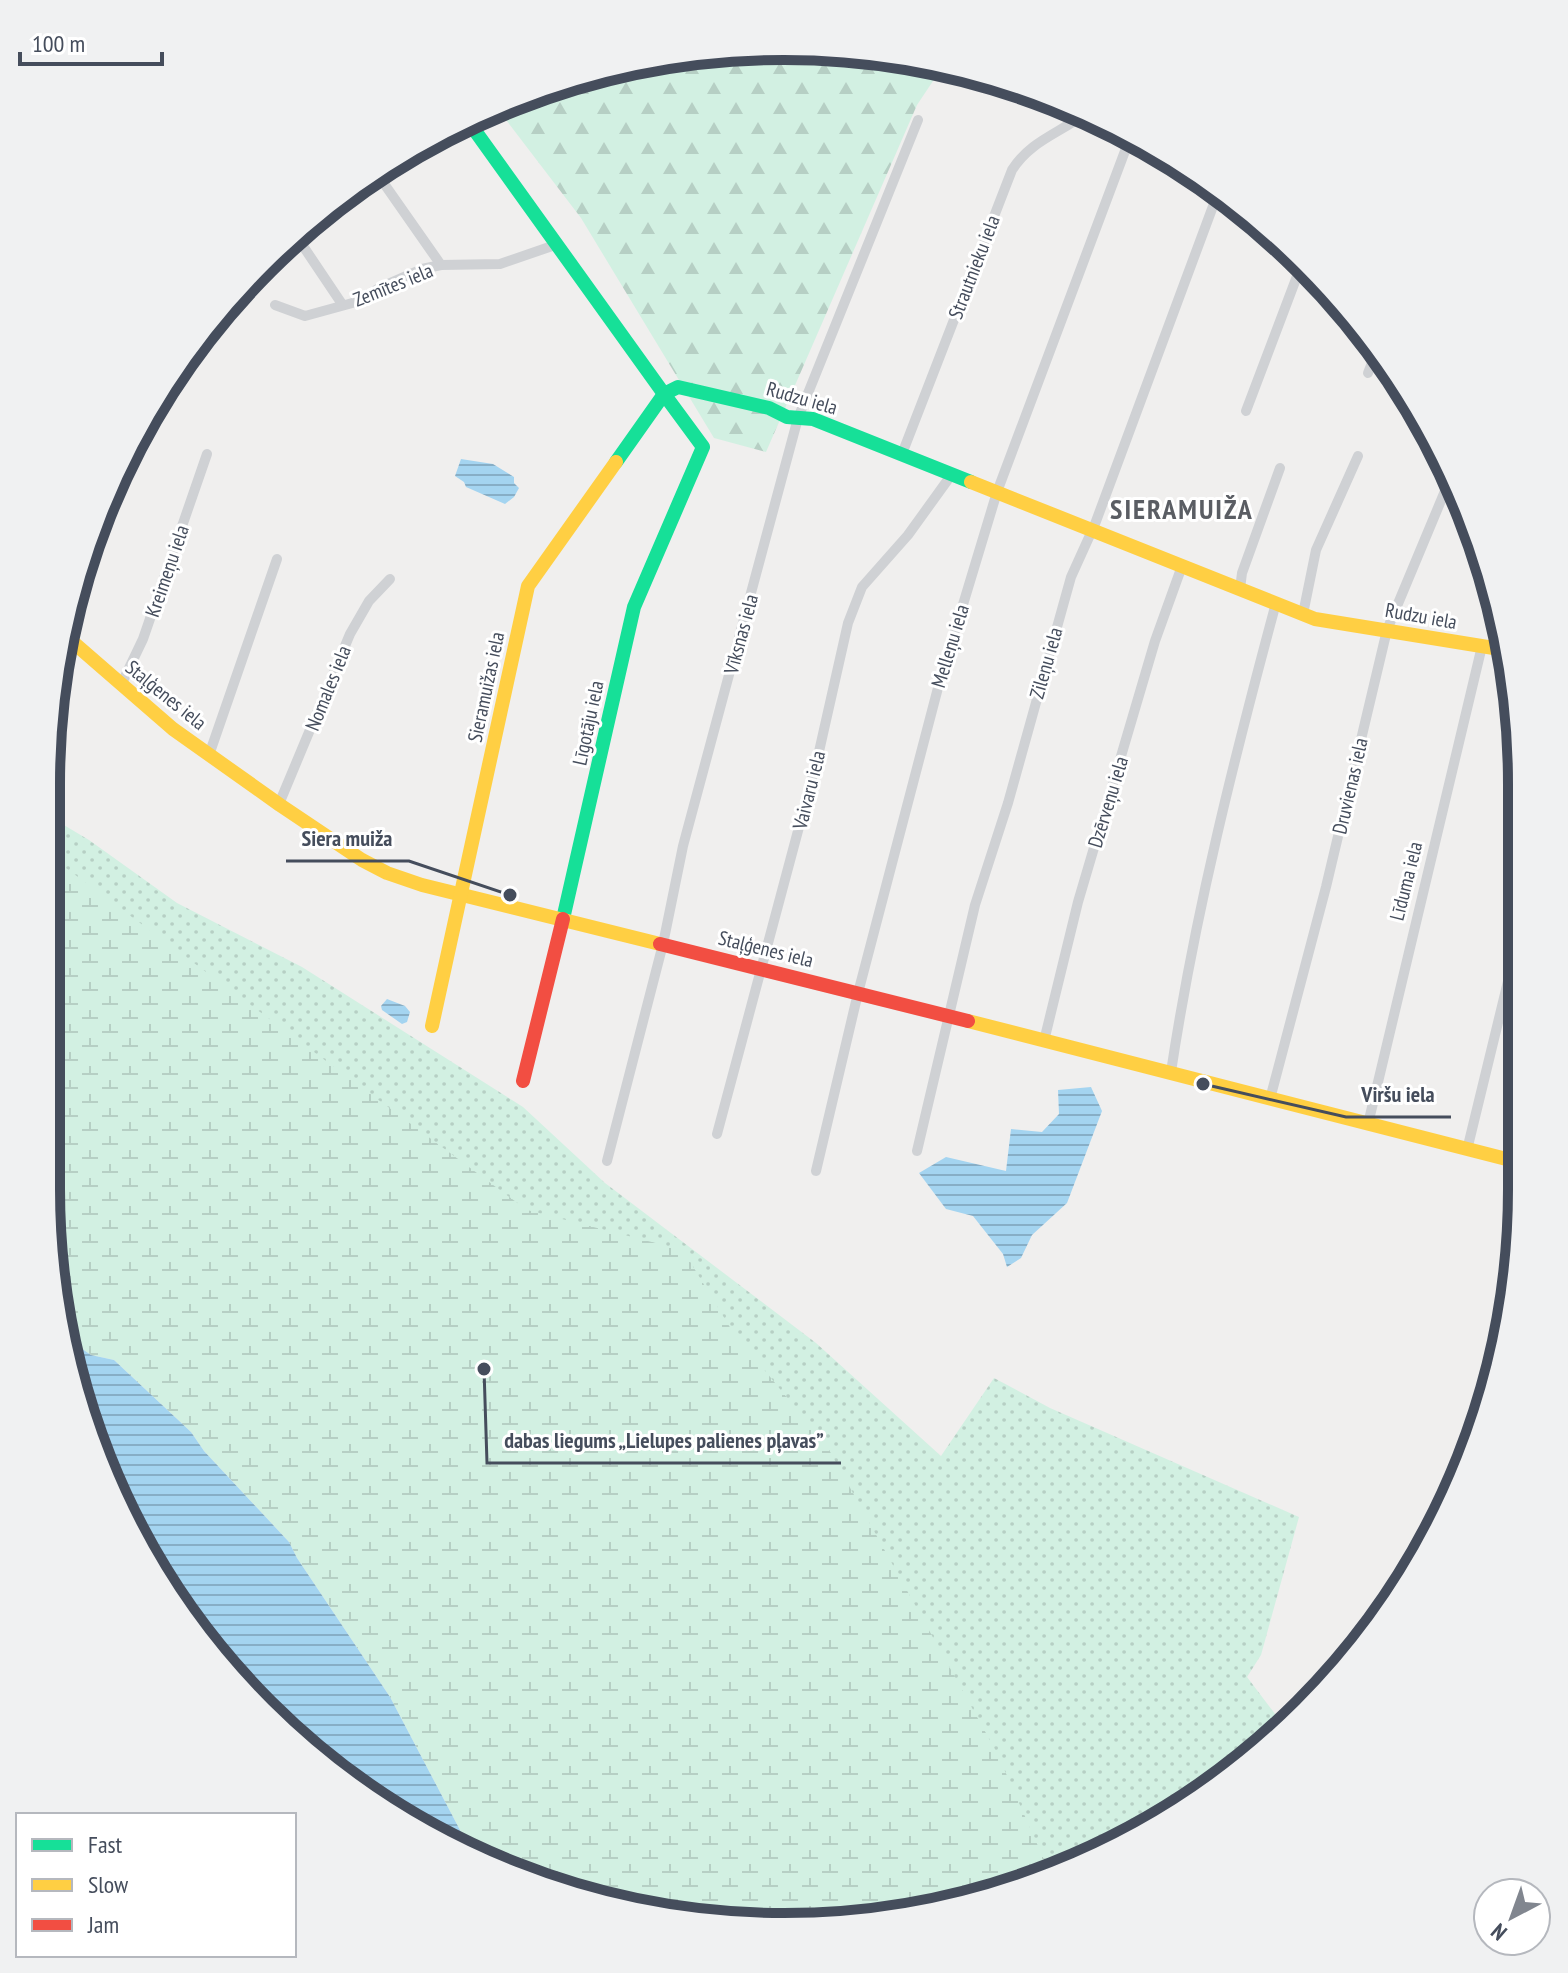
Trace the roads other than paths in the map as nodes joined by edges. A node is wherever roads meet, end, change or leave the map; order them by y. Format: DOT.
graph roads {
  1 [pos="918,120"];
  2 [pos="1075,122"];
  3 [pos="475,130"];
  4 [pos="1127,147"];
  5 [pos="383,182"];
  6 [pos="1214,202"];
  7 [pos="558,244"];
  8 [pos="302,245"];
  9 [pos="441,265"];
  10 [pos="1298,274"];
  11 [pos="342,304"];
  12 [pos="275,305"];
  13 [pos="1372,363"];
  14 [pos="1368,373"];
  15 [pos="664,394"];
  16 [pos="1246,411"];
  17 [pos="798,418"];
  18 [pos="207,454"];
  19 [pos="902,454"];
  20 [pos="1358,456"];
  21 [pos="1280,468"];
  22 [pos="952,474"];
  23 [pos="1445,490"];
  24 [pos="997,492"];
  25 [pos="1092,530"];
  26 [pos="277,559"];
  27 [pos="1182,566"];
  28 [pos="390,579"];
  29 [pos="1240,589"];
  30 [pos="1276,603"];
  31 [pos="1303,614"];
  32 [pos="1387,630"];
  33 [pos="74,643"];
  34 [pos="1482,646"];
  35 [pos="1495,648"];
  36 [pos="121,685"];
  37 [pos="209,755"];
  38 [pos="279,804"];
  39 [pos="461,894"];
  40 [pos="564,919"];
  41 [pos="663,944"];
  42 [pos="762,969"];
  43 [pos="1508,981"];
  44 [pos="858,993"];
  45 [pos="948,1018"];
  46 [pos="432,1026"];
  47 [pos="1044,1041"];
  48 [pos="1171,1072"];
  49 [pos="523,1081"];
  50 [pos="1270,1099"];
  51 [pos="1368,1124"];
  52 [pos="717,1134"];
  53 [pos="1467,1150"];
  54 [pos="917,1151"];
  55 [pos="1508,1158"];
  56 [pos="607,1161"];
  57 [pos="816,1171"];
  1 -- 17 [label="street, Vīksnas iela"];
  2 -- 19 [label="street, Strautnieku iela"];
  3 -- 7 [label="street"];
  4 -- 24 [label="street, Melleņu iela"];
  5 -- 9 [label="street"];
  6 -- 25 [label="street, Zileņu iela"];
  7 -- 9 [label="street, Zemītes iela"];
  7 -- 15 [label="street"];
  8 -- 11 [label="street"];
  9 -- 11 [label="street, Zemītes iela"];
  10 -- 16 [label="street"];
  11 -- 12 [label="street, Zemītes iela"];
  13 -- 14 [label="street"];
  15 -- 17 [label="street, Rudzu iela"];
  15 -- 39 [label="street, Sieramuižas iela"];
  15 -- 40 [label="street, Līgotāju iela"];
  17 -- 19 [label="street, Rudzu iela"];
  17 -- 41 [label="street, Vīksnas iela"];
  18 -- 36 [label="street, Kreimeņu iela"];
  19 -- 22 [label="street, Rudzu iela"];
  20 -- 31 [label="street"];
  21 -- 29 [label="street"];
  22 -- 24 [label="street, Rudzu iela"];
  22 -- 42 [label="street, Vaivaru iela"];
  23 -- 32 [label="street, Druvienas iela"];
  24 -- 25 [label="street, Rudzu iela"];
  24 -- 44 [label="street, Melleņu iela"];
  25 -- 27 [label="street, Rudzu iela"];
  25 -- 45 [label="street, Zileņu iela"];
  26 -- 37 [label="street"];
  27 -- 29 [label="street, Rudzu iela"];
  27 -- 47 [label="street, Dzērveņu iela"];
  28 -- 38 [label="street, Nomales iela"];
  29 -- 30 [label="street, Rudzu iela"];
  30 -- 31 [label="street, Rudzu iela"];
  30 -- 48 [label="street"];
  31 -- 32 [label="street, Rudzu iela"];
  32 -- 34 [label="street, Rudzu iela"];
  32 -- 50 [label="street, Druvienas iela"];
  33 -- 36 [label="street, Staļģenes iela"];
  34 -- 35 [label="street, Rudzu iela"];
  34 -- 51 [label="street, Līduma iela"];
  36 -- 37 [label="street, Staļģenes iela"];
  37 -- 38 [label="street, Staļģenes iela"];
  38 -- 39 [label="street, Staļģenes iela"];
  39 -- 40 [label="street, Staļģenes iela"];
  39 -- 46 [label="street, Sieramuižas iela"];
  40 -- 41 [label="street, Staļģenes iela"];
  40 -- 49 [label="street, Līgotāju iela"];
  41 -- 42 [label="street, Staļģenes iela"];
  41 -- 56 [label="street, Vīksnas iela"];
  42 -- 44 [label="street, Staļģenes iela"];
  42 -- 52 [label="street, Vaivaru iela"];
  43 -- 53 [label="street"];
  44 -- 45 [label="street, Staļģenes iela"];
  44 -- 57 [label="street, Melleņu iela"];
  45 -- 47 [label="street, Staļģenes iela"];
  45 -- 54 [label="street, Zileņu iela"];
  47 -- 48 [label="street, Staļģenes iela"];
  48 -- 50 [label="street, Staļģenes iela"];
  50 -- 51 [label="street, Staļģenes iela"];
  51 -- 53 [label="street, Staļģenes iela"];
  53 -- 55 [label="street, Staļģenes iela"];
}
